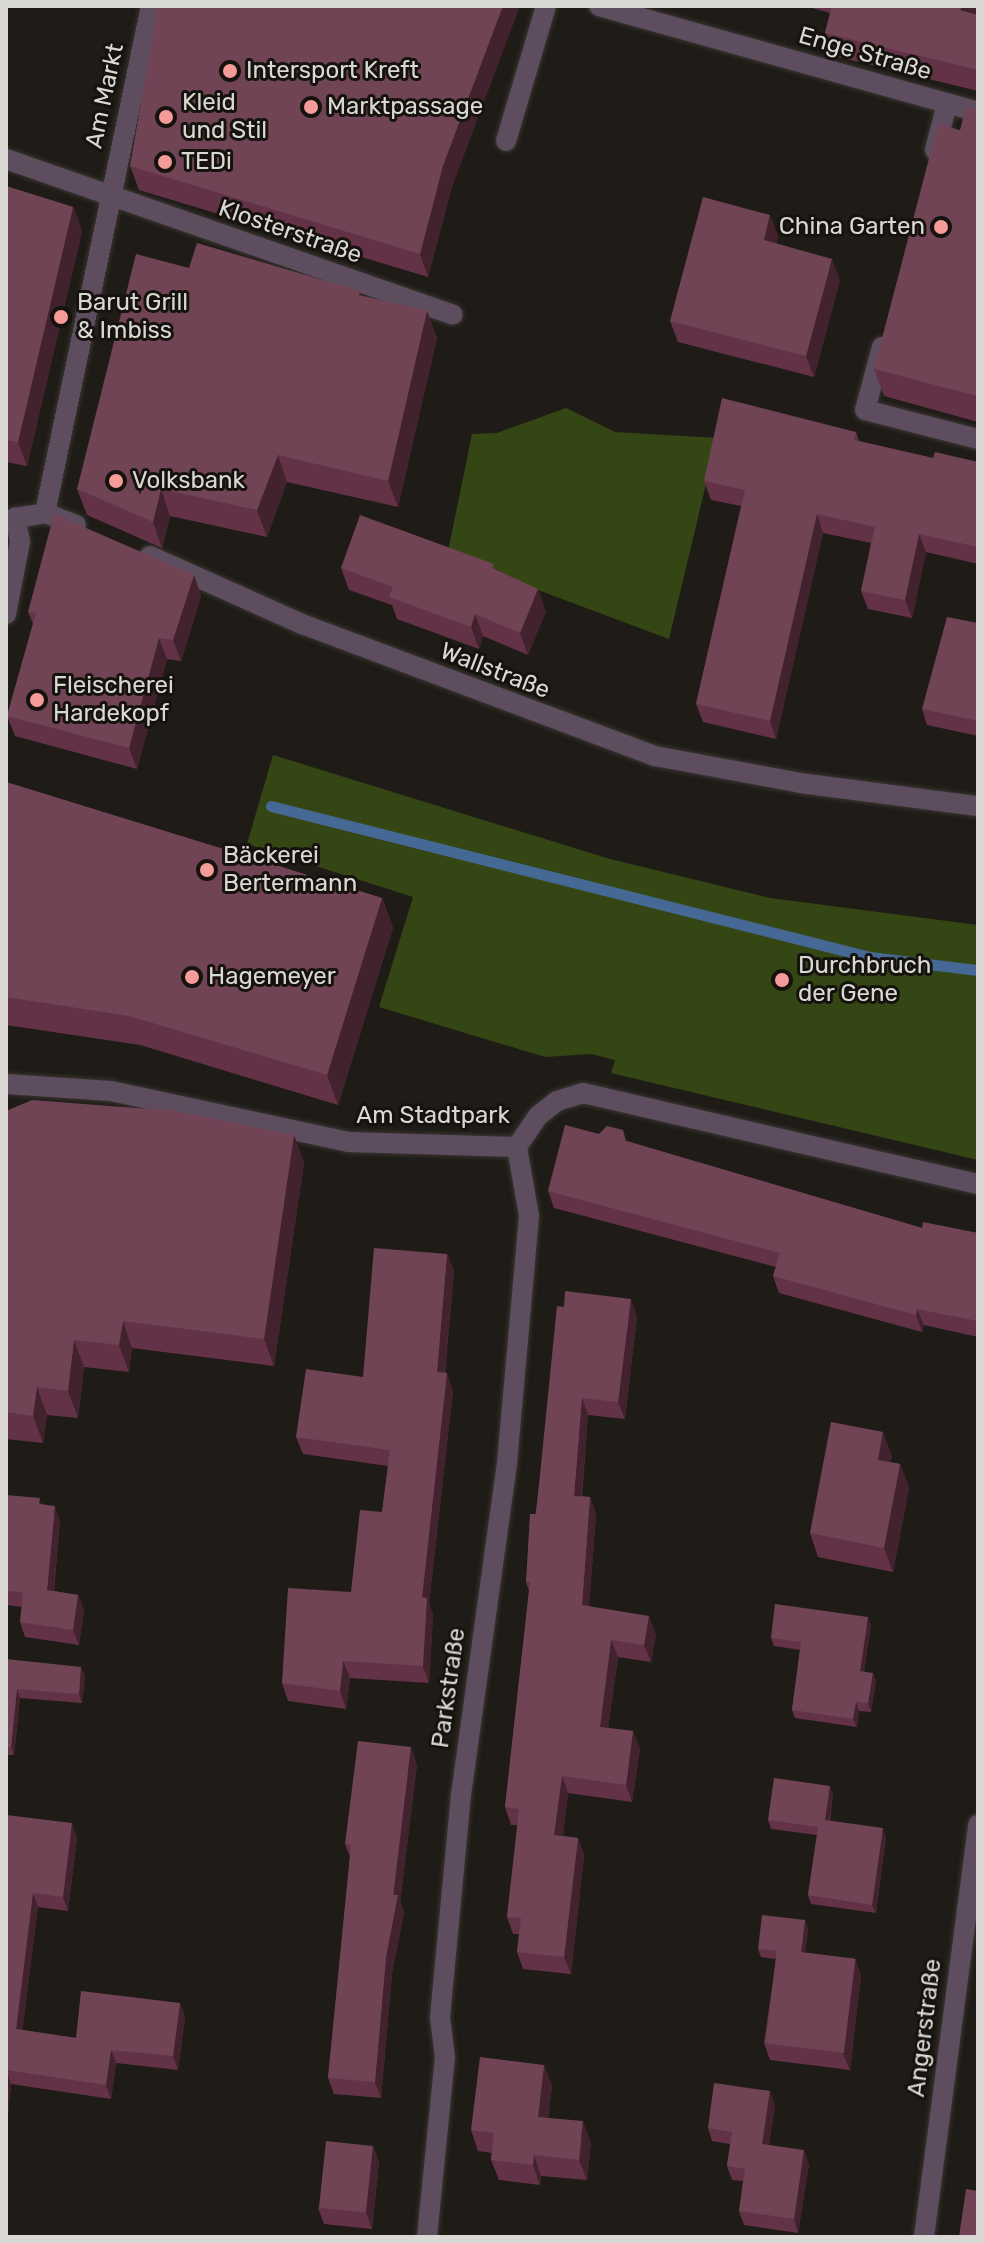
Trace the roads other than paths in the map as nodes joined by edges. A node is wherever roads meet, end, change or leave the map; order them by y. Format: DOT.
graph roads {
  1 [pos="151,6"];
  2 [pos="546,6"];
  3 [pos="599,6"];
  4 [pos="947,104"];
  5 [pos="978,112"];
  6 [pos="506,141"];
  7 [pos="6,159"];
  8 [pos="932,165"];
  9 [pos="110,198"];
  10 [pos="453,315"];
  11 [pos="886,333"];
  12 [pos="978,439"];
  13 [pos="45,513"];
  14 [pos="10,517"];
  15 [pos="98,534"];
  16 [pos="126,546"];
  17 [pos="6,614"];
  18 [pos="978,806"];
  19 [pos="6,1084"];
  20 [pos="517,1147"];
  21 [pos="978,1184"];
  22 [pos="978,1825"];
  23 [pos="427,2237"];
  24 [pos="924,2237"];
  1 -- 9 [label="street, Am Markt"];
  2 -- 6 [label="street"];
  3 -- 4 [label="street, Enge Straße"];
  4 -- 5 [label="street, Enge Straße"];
  4 -- 8 [label="street"];
  7 -- 9 [label="street, Klosterstraße"];
  9 -- 10 [label="street, Klosterstraße"];
  9 -- 13 [label="street, Am Markt"];
  11 -- 12 [label="street"];
  13 -- 14 [label="street"];
  13 -- 15 [label="street"];
  14 -- 17 [label="street"];
  16 -- 18 [label="street, Wallstraße"];
  19 -- 20 [label="street, Am Stadtpark"];
  20 -- 21 [label="street, Am Stadtpark"];
  20 -- 23 [label="street, Parkstraße"];
  22 -- 24 [label="street, Angerstraße"];
}
